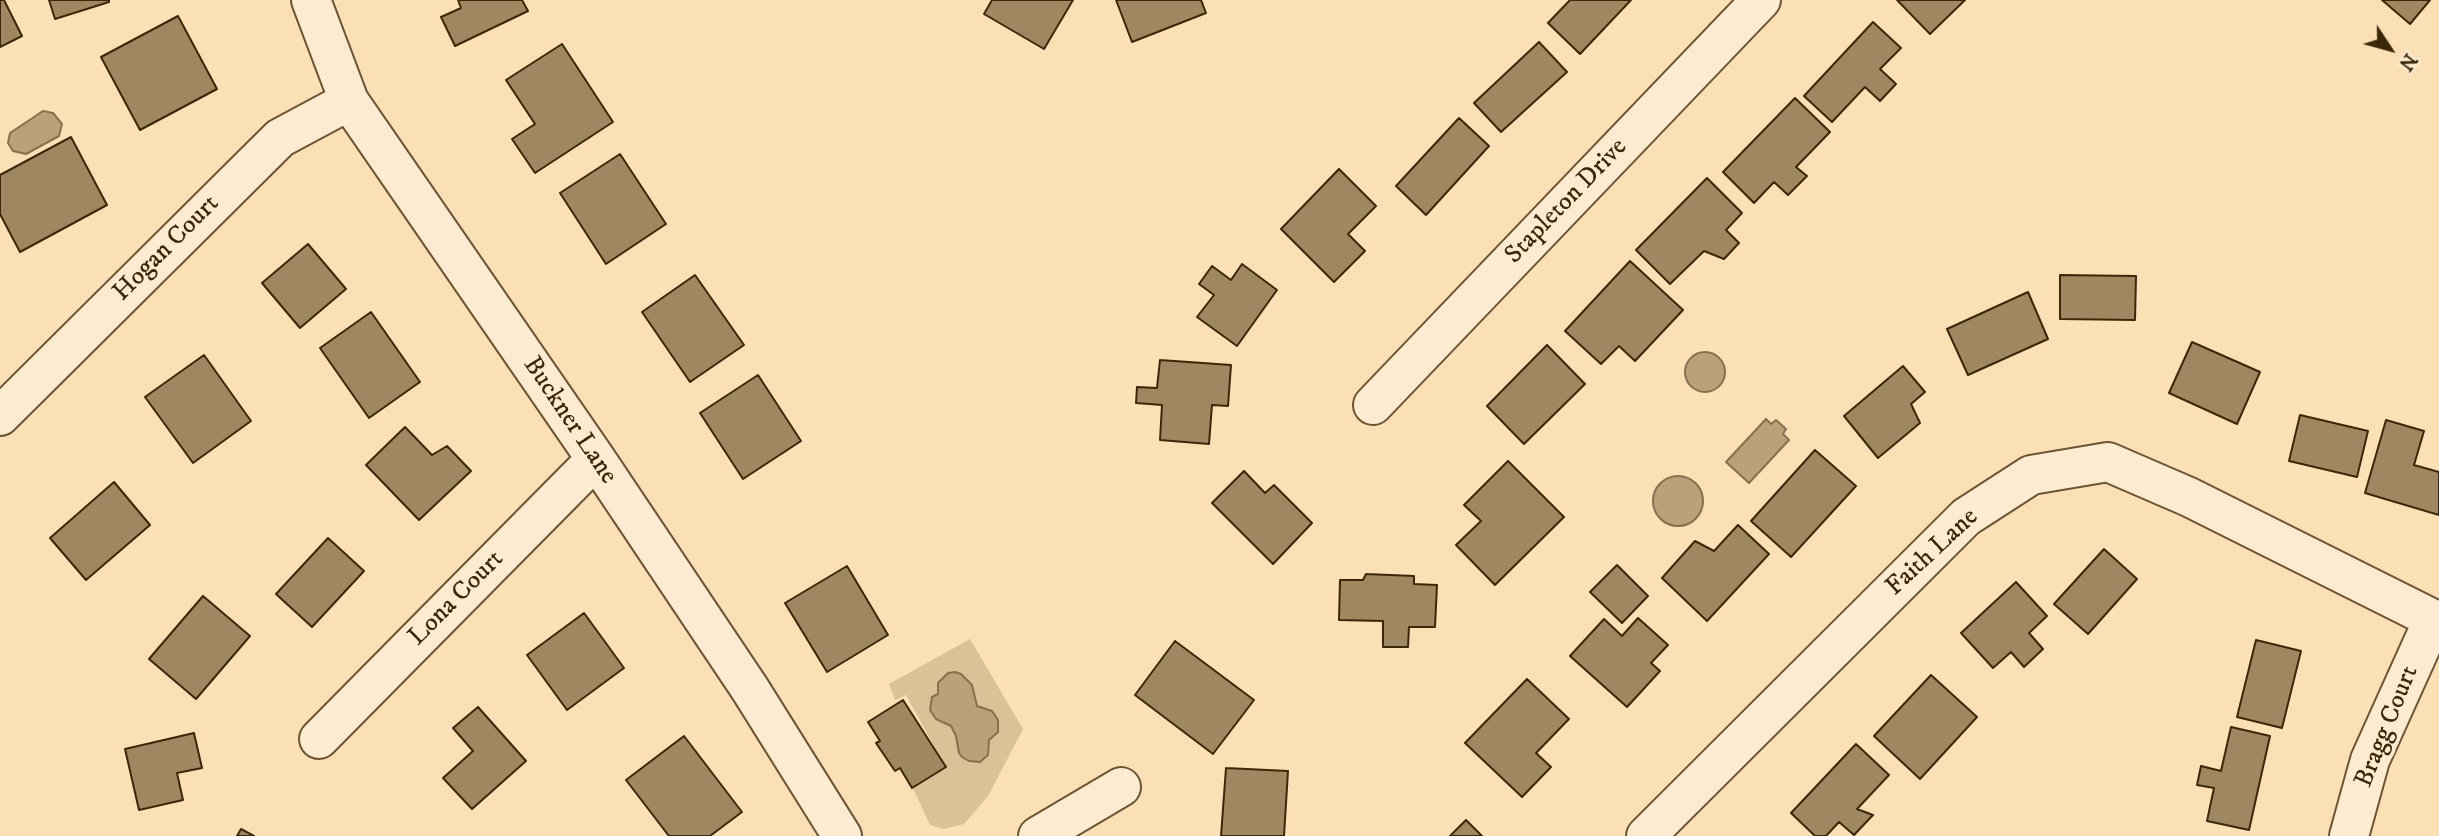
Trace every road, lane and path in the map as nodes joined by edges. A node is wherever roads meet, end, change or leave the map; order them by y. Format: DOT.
graph roads {
  1 [pos="311,0"];
  2 [pos="1761,0"];
  3 [pos="349,101"];
  4 [pos="1373,405"];
  5 [pos="0,416"];
  6 [pos="596,459"];
  7 [pos="2436,621"];
  8 [pos="319,739"];
  9 [pos="1121,787"];
  10 [pos="842,836"];
  11 [pos="1038,836"];
  12 [pos="1646,836"];
  13 [pos="2349,836"];
  1 -- 3 [label="street, Buckner Lane"];
  2 -- 4 [label="street, Stapleton Drive"];
  3 -- 5 [label="street, Hogan Court"];
  3 -- 6 [label="street, Buckner Lane"];
  6 -- 8 [label="street, Lona Court"];
  6 -- 10 [label="street, Buckner Lane"];
  7 -- 12 [label="street, Faith Lane"];
  7 -- 13 [label="street, Bragg Court"];
  9 -- 11 [label="street"];
}
